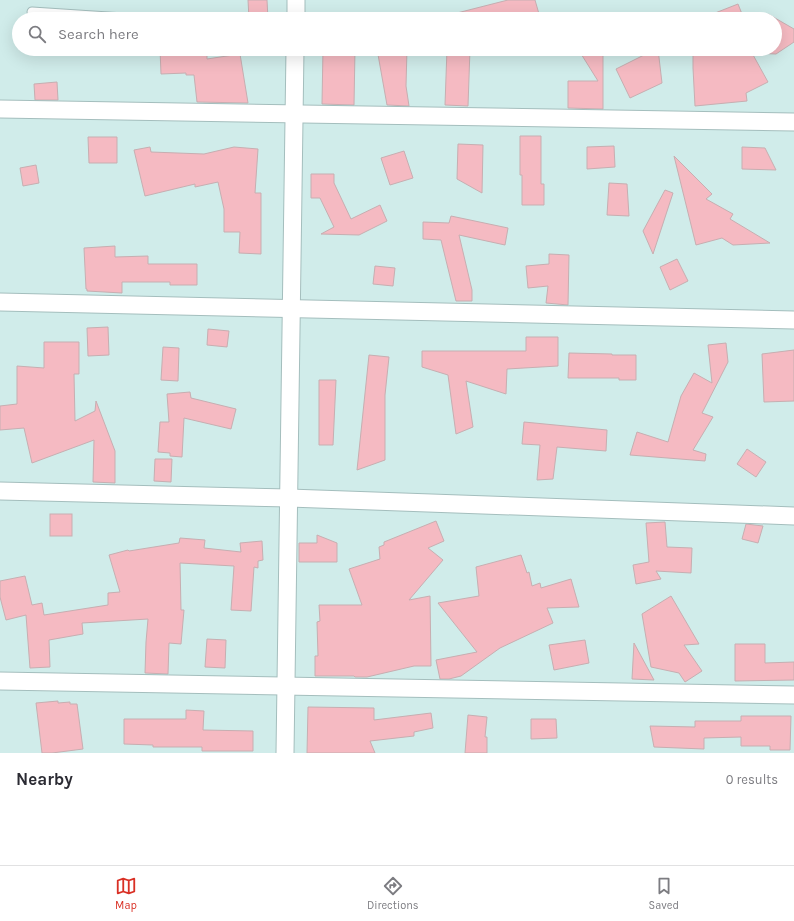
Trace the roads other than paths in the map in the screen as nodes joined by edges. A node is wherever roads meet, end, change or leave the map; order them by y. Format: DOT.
graph roads {
  1 [pos="296,0"];
  2 [pos="296,12"];
  3 [pos="295,56"];
  4 [pos="0,109"];
  5 [pos="295,113"];
  6 [pos="794,122"];
  7 [pos="0,302"];
  8 [pos="292,309"];
  9 [pos="794,320"];
  10 [pos="0,491"];
  11 [pos="289,498"];
  12 [pos="794,516"];
  13 [pos="0,681"];
  14 [pos="286,686"];
  15 [pos="794,695"];
  16 [pos="285,753"];
  1 -- 2 [label="street"];
  3 -- 5 [label="street"];
  4 -- 5 [label="street"];
  5 -- 6 [label="street"];
  5 -- 8 [label="street"];
  7 -- 8 [label="street"];
  8 -- 9 [label="street"];
  8 -- 11 [label="street"];
  10 -- 11 [label="street"];
  11 -- 12 [label="street"];
  11 -- 14 [label="street"];
  13 -- 14 [label="street"];
  14 -- 15 [label="street"];
  14 -- 16 [label="street"];
}
